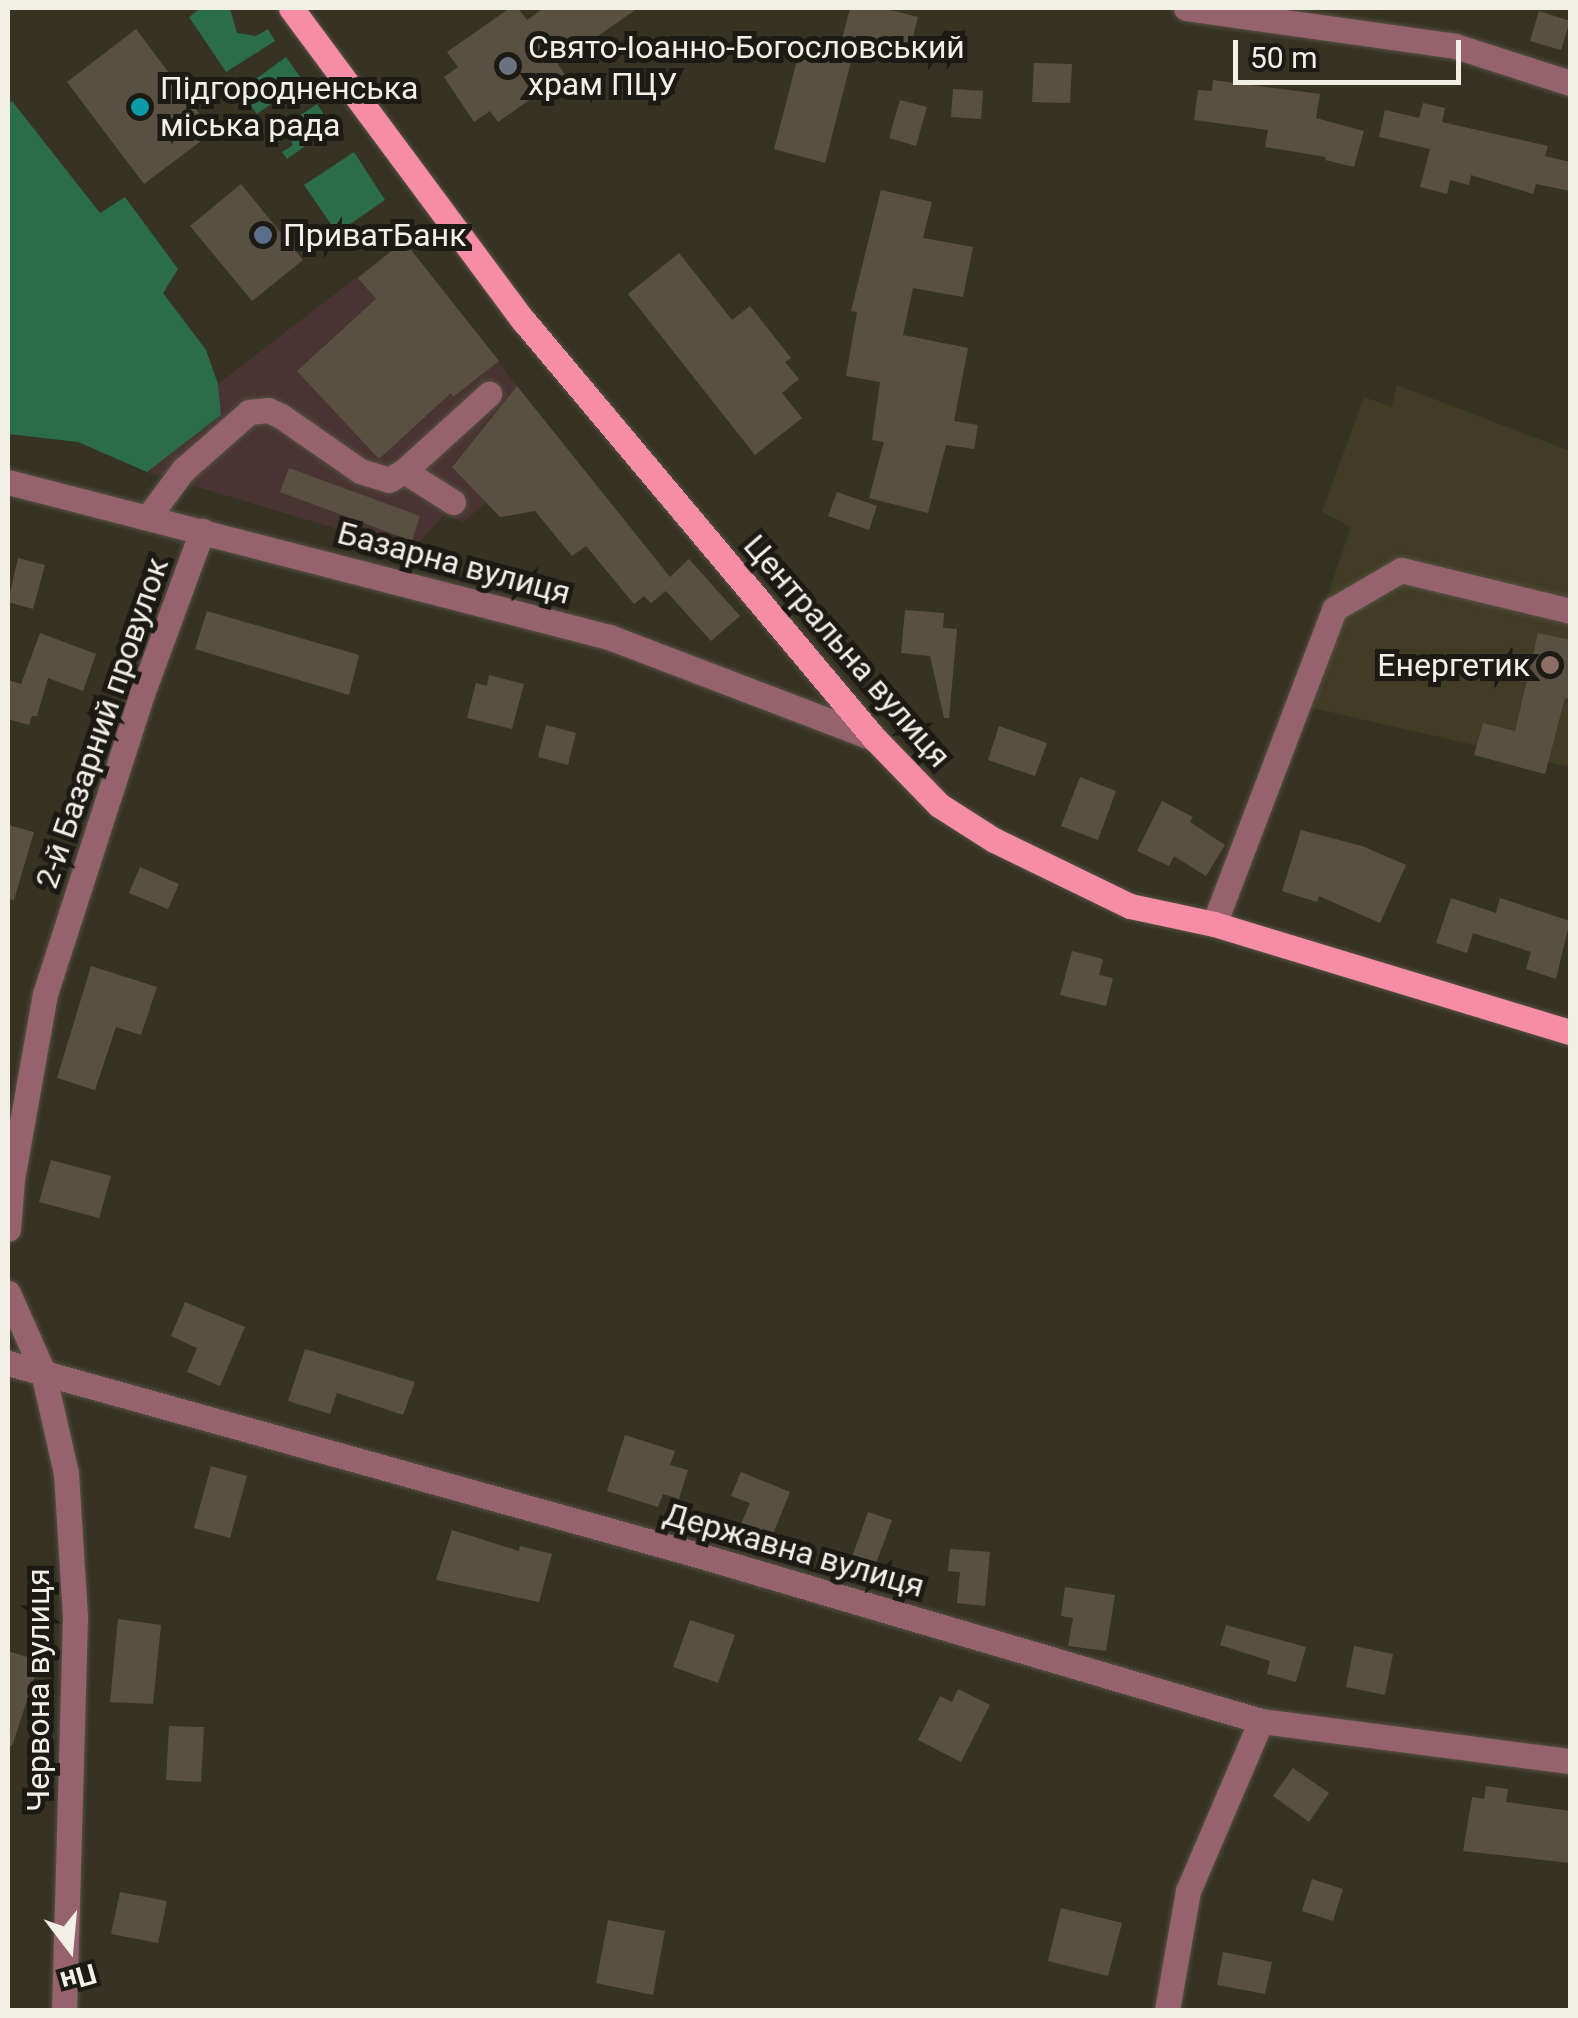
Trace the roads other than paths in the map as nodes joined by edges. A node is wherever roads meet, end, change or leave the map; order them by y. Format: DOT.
graph roads {
  1 [pos="1186,8"];
  2 [pos="297,11"];
  3 [pos="1570,83"];
  4 [pos="489,394"];
  5 [pos="404,471"];
  6 [pos="8,482"];
  7 [pos="454,502"];
  8 [pos="148,517"];
  9 [pos="202,532"];
  10 [pos="1570,611"];
  11 [pos="874,738"];
  12 [pos="1214,924"];
  13 [pos="1570,1032"];
  14 [pos="8,1229"];
  15 [pos="8,1292"];
  16 [pos="8,1362"];
  17 [pos="43,1372"];
  18 [pos="1261,1721"];
  19 [pos="1570,1761"];
  20 [pos="64,2010"];
  21 [pos="1167,2010"];
  1 -- 3 [label="street"];
  2 -- 11 [label="main road, Центральна вулиця"];
  4 -- 5 [label="street"];
  5 -- 7 [label="street"];
  5 -- 8 [label="street"];
  6 -- 8 [label="street, Базарна вулиця"];
  8 -- 9 [label="street, Базарна вулиця"];
  9 -- 11 [label="street, Базарна вулиця"];
  9 -- 14 [label="street, 2-й Базарний провулок"];
  10 -- 12 [label="street"];
  11 -- 12 [label="main road, Центральна вулиця"];
  12 -- 13 [label="main road, Центральна вулиця"];
  15 -- 17 [label="street"];
  16 -- 17 [label="street, Державна вулиця"];
  17 -- 18 [label="street, Державна вулиця"];
  17 -- 20 [label="street, Червона вулиця"];
  18 -- 19 [label="street, Державна вулиця"];
  18 -- 21 [label="street"];
}
